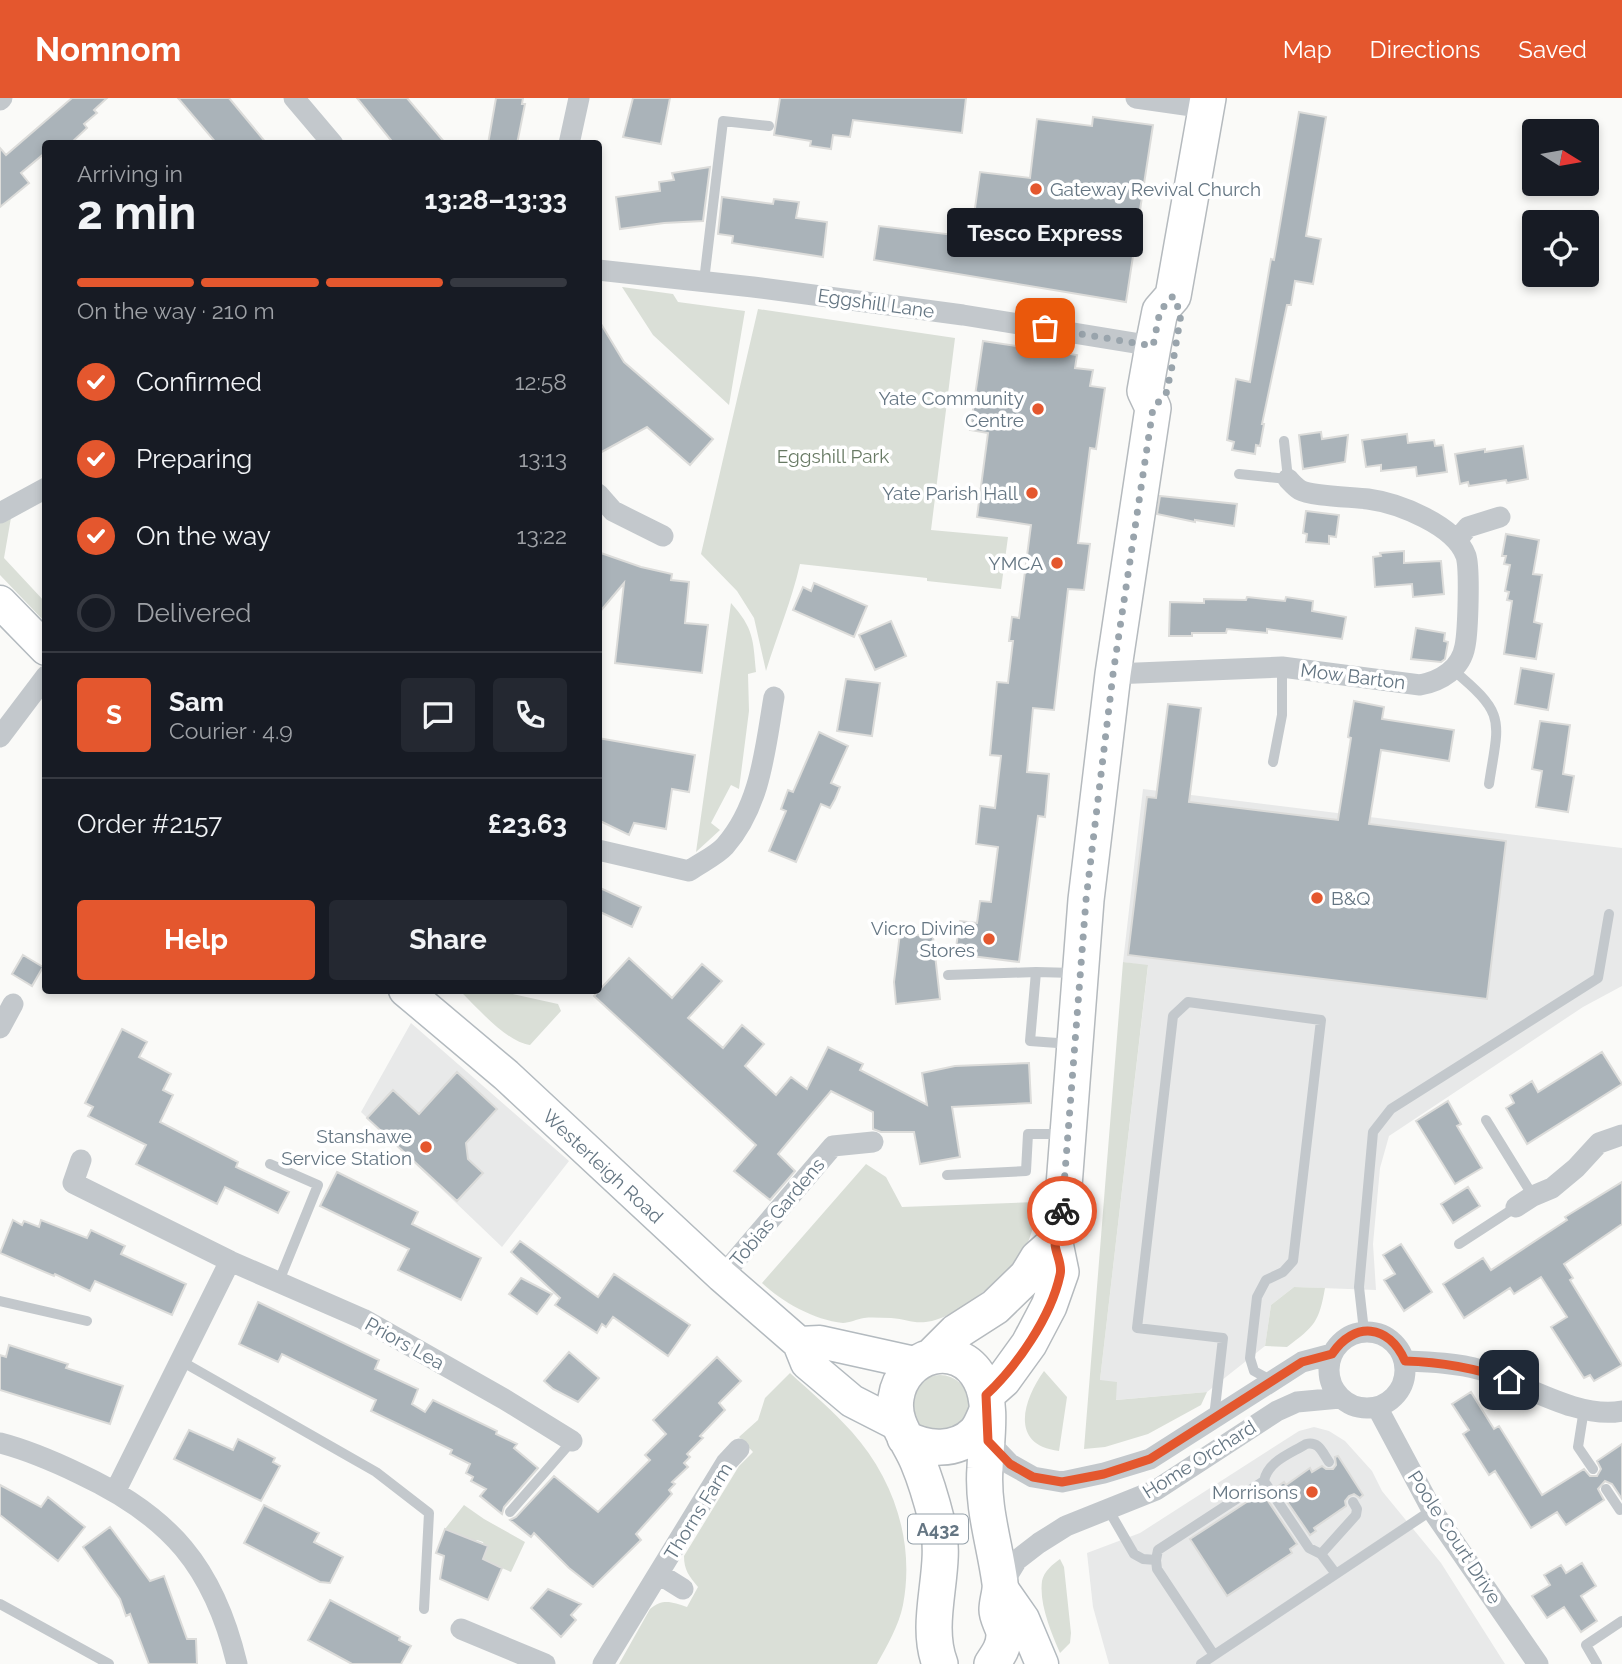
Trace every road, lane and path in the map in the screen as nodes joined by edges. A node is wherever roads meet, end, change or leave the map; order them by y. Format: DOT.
graph roads {
  1 [pos="294,98"];
  2 [pos="579,98"];
  3 [pos="1136,98"];
  4 [pos="1207,103"];
  5 [pos="733,108"];
  6 [pos="731,122"];
  7 [pos="769,126"];
  8 [pos="330,140"];
  9 [pos="570,140"];
  10 [pos="602,270"];
  11 [pos="704,281"];
  12 [pos="1173,296"];
  13 [pos="1153,346"];
  14 [pos="1153,408"];
  15 [pos="1283,441"];
  16 [pos="1240,474"];
  17 [pos="1287,479"];
  18 [pos="42,490"];
  19 [pos="602,499"];
  20 [pos="0,513"];
  21 [pos="1500,517"];
  22 [pos="663,536"];
  23 [pos="1457,540"];
  24 [pos="0,602"];
  25 [pos="42,645"];
  26 [pos="1282,667"];
  27 [pos="1453,670"];
  28 [pos="1113,674"];
  29 [pos="42,682"];
  30 [pos="774,697"];
  31 [pos="0,737"];
  32 [pos="1273,762"];
  33 [pos="1489,785"];
  34 [pos="602,851"];
  35 [pos="1609,914"];
  36 [pos="1036,972"];
  37 [pos="1079,974"];
  38 [pos="948,975"];
  39 [pos="410,994"];
  40 [pos="13,1004"];
  41 [pos="0,1028"];
  42 [pos="1074,1044"];
  43 [pos="1486,1120"];
  44 [pos="1068,1134"];
  45 [pos="1622,1135"];
  46 [pos="873,1142"];
  47 [pos="81,1160"];
  48 [pos="270,1164"];
  49 [pos="947,1175"];
  50 [pos="1525,1201"];
  51 [pos="1055,1243"];
  52 [pos="1459,1244"];
  53 [pos="230,1261"];
  54 [pos="722,1276"];
  55 [pos="279,1281"];
  56 [pos="0,1301"];
  57 [pos="87,1321"];
  58 [pos="1364,1331"];
  59 [pos="799,1343"];
  60 [pos="1332,1354"];
  61 [pos="924,1359"];
  62 [pos="181,1361"];
  63 [pos="1405,1361"];
  64 [pos="1272,1381"];
  65 [pos="1340,1398"];
  66 [pos="1377,1407"];
  67 [pos="1584,1409"];
  68 [pos="1622,1411"];
  69 [pos="987,1416"];
  70 [pos="1214,1420"];
  71 [pos="902,1431"];
  72 [pos="572,1441"];
  73 [pos="0,1443"];
  74 [pos="739,1449"];
  75 [pos="1329,1462"];
  76 [pos="1593,1469"];
  77 [pos="1264,1481"];
  78 [pos="1606,1489"];
  79 [pos="116,1490"];
  80 [pos="1353,1502"];
  81 [pos="1108,1509"];
  82 [pos="1432,1510"];
  83 [pos="1620,1510"];
  84 [pos="510,1512"];
  85 [pos="1321,1554"];
  86 [pos="1156,1560"];
  87 [pos="659,1574"];
  88 [pos="1336,1574"];
  89 [pos="1000,1587"];
  90 [pos="683,1589"];
  91 [pos="0,1604"];
  92 [pos="424,1609"];
  93 [pos="1622,1621"];
  94 [pos="933,1626"];
  95 [pos="461,1629"];
  96 [pos="1214,1655"];
  97 [pos="109,1664"];
  98 [pos="237,1664"];
  99 [pos="545,1664"];
  100 [pos="603,1664"];
  101 [pos="909,1664"];
  102 [pos="940,1664"];
  103 [pos="992,1664"];
  104 [pos="1042,1664"];
  105 [pos="1200,1664"];
  106 [pos="1538,1664"];
  107 [pos="1597,1664"];
  1 -- 8 [label="street"];
  2 -- 9 [label="street"];
  3 -- 4 [label="street"];
  4 -- 12 [label="main road"];
  5 -- 6 [label="lane"];
  6 -- 7 [label="lane"];
  6 -- 11 [label="lane"];
  10 -- 11 [label="street, Eggshill Lane"];
  11 -- 13 [label="street, Eggshill Lane"];
  12 -- 13 [label="main road"];
  12 -- 14 [label="main road"];
  13 -- 14 [label="main road"];
  14 -- 28 [label="main road"];
  15 -- 17 [label="lane"];
  16 -- 17 [label="lane"];
  17 -- 23 [label="street"];
  18 -- 20 [label="street"];
  19 -- 22 [label="street"];
  21 -- 23 [label="street"];
  23 -- 27 [label="street"];
  24 -- 25 [label="street"];
  26 -- 27 [label="street, Mow Barton"];
  26 -- 28 [label="street, Mow Barton"];
  26 -- 32 [label="lane"];
  27 -- 33 [label="lane"];
  28 -- 37 [label="main road"];
  29 -- 31 [label="street"];
  30 -- 34 [label="street"];
  35 -- 58 [label="lane"];
  36 -- 37 [label="lane"];
  36 -- 38 [label="lane"];
  36 -- 42 [label="lane"];
  37 -- 42 [label="main road"];
  39 -- 54 [label="street, Westerleigh Road"];
  40 -- 41 [label="street"];
  42 -- 44 [label="main road"];
  43 -- 50 [label="lane"];
  44 -- 49 [label="lane"];
  44 -- 51 [label="main road"];
  45 -- 50 [label="street"];
  46 -- 54 [label="street, Tobias Gardens"];
  47 -- 53 [label="street, Priors Lea"];
  48 -- 55 [label="lane"];
  50 -- 52 [label="lane"];
  51 -- 61 [label="main road, A432"];
  51 -- 69 [label="main road"];
  53 -- 55 [label="street, Priors Lea"];
  53 -- 62 [label="street"];
  54 -- 59 [label="street, Westerleigh Road"];
  55 -- 72 [label="street, Priors Lea"];
  56 -- 57 [label="lane"];
  58 -- 60 [label="street"];
  58 -- 63 [label="street"];
  59 -- 61 [label="street"];
  59 -- 71 [label="street, Westerleigh Road"];
  60 -- 64 [label="street, Home Orchard"];
  60 -- 65 [label="street"];
  61 -- 69 [label="main road"];
  61 -- 71 [label="main road, A432"];
  62 -- 79 [label="street"];
  62 -- 92 [label="lane"];
  63 -- 66 [label="street"];
  63 -- 67 [label="street"];
  64 -- 70 [label="street, Home Orchard"];
  64 -- 70 [label="lane"];
  65 -- 66 [label="street"];
  65 -- 81 [label="street, Home Orchard"];
  66 -- 82 [label="street, Poole Court Drive"];
  67 -- 68 [label="street"];
  67 -- 76 [label="lane"];
  69 -- 70 [label="street, Home Orchard"];
  69 -- 71 [label="main road"];
  69 -- 89 [label="main road, A432"];
  71 -- 94 [label="main road, A432"];
  72 -- 84 [label="lane"];
  73 -- 79 [label="street"];
  74 -- 87 [label="street, Thorns Farm"];
  75 -- 77 [label="lane"];
  77 -- 85 [label="lane"];
  77 -- 86 [label="lane"];
  78 -- 83 [label="lane"];
  79 -- 98 [label="street"];
  80 -- 85 [label="lane"];
  81 -- 86 [label="lane"];
  81 -- 89 [label="street, Home Orchard"];
  82 -- 88 [label="lane"];
  82 -- 106 [label="street, Poole Court Drive"];
  85 -- 88 [label="lane"];
  86 -- 96 [label="lane"];
  87 -- 90 [label="street, Thorns Farm"];
  87 -- 100 [label="street, Thorns Farm"];
  88 -- 96 [label="lane"];
  89 -- 103 [label="main road, A432"];
  89 -- 104 [label="street"];
  91 -- 97 [label="lane"];
  93 -- 107 [label="lane"];
  94 -- 101 [label="main road, A432"];
  94 -- 102 [label="main road, A432"];
  95 -- 99 [label="street"];
  96 -- 105 [label="lane"];
}
